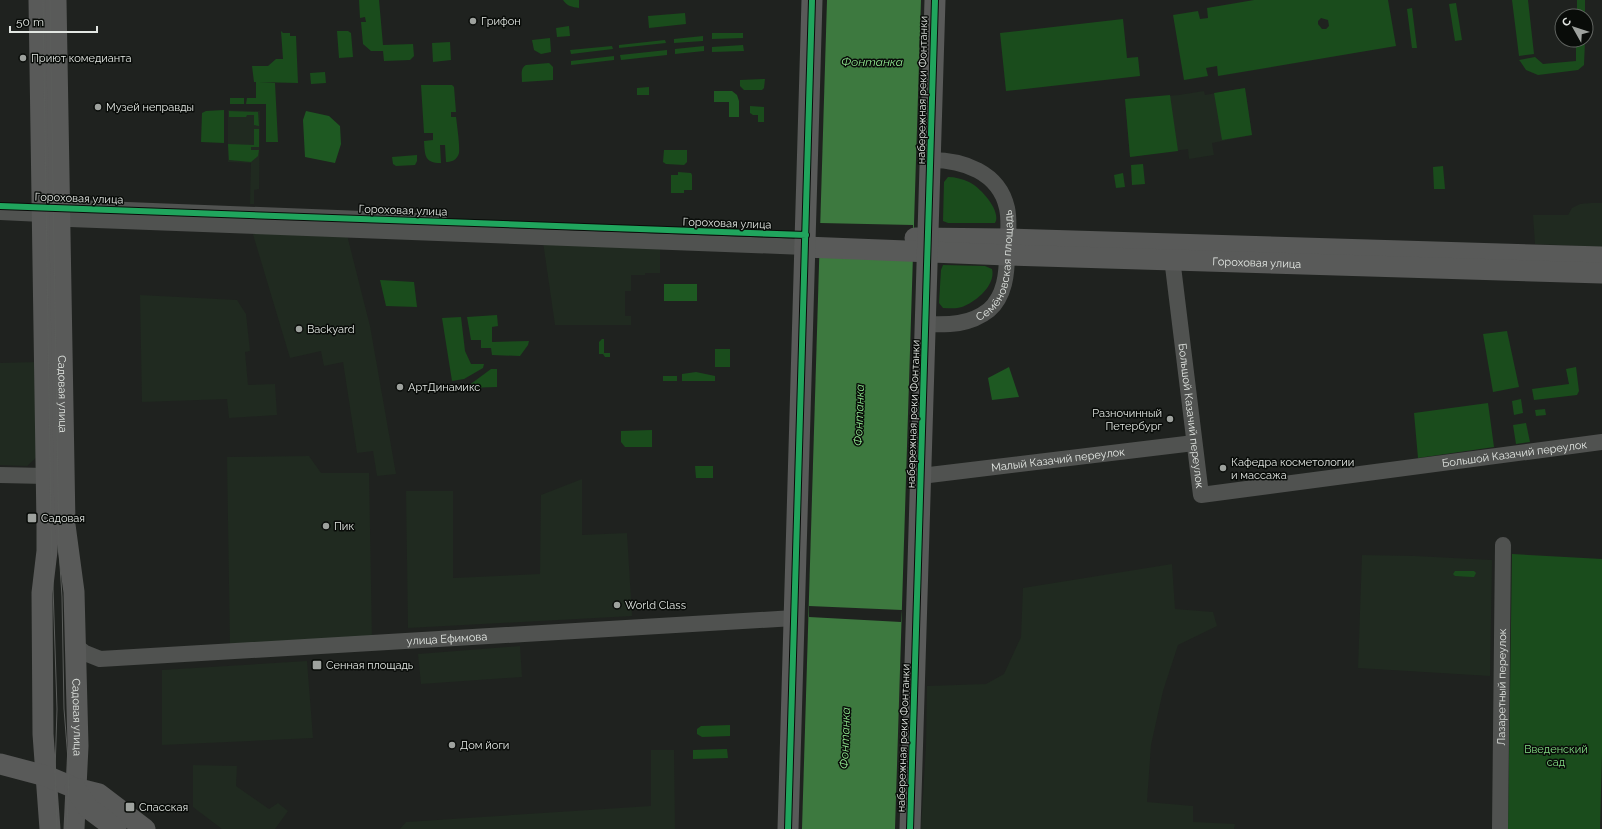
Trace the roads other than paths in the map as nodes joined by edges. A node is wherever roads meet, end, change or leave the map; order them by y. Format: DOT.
graph roads {
  1 [pos="39,0"];
  2 [pos="56,0"];
  3 [pos="812,0"];
  4 [pos="935,0"];
  5 [pos="931,160"];
  6 [pos="0,206"];
  7 [pos="0,212"];
  8 [pos="51,212"];
  9 [pos="812,241"];
  10 [pos="920,245"];
  11 [pos="1008,247"];
  12 [pos="1171,252"];
  13 [pos="1602,257"];
  14 [pos="1602,273"];
  15 [pos="925,324"];
  16 [pos="1602,442"];
  17 [pos="1194,443"];
  18 [pos="0,475"];
  19 [pos="46,476"];
  20 [pos="921,476"];
  21 [pos="1503,545"];
  22 [pos="794,618"];
  23 [pos="76,646"];
  24 [pos="100,659"];
  25 [pos="76,682"];
  26 [pos="43,705"];
  27 [pos="3,765"];
  28 [pos="61,782"];
  29 [pos="112,826"];
  30 [pos="50,829"];
  31 [pos="74,829"];
  32 [pos="86,829"];
  33 [pos="145,829"];
  34 [pos="788,829"];
  35 [pos="910,829"];
  36 [pos="1500,829"];
  1 -- 8 [label="main road, Садовая улица"];
  2 -- 8 [label="main road, Садовая улица"];
  3 -- 9 [label="main road"];
  4 -- 5 [label="main road, набережная реки Фонтанки"];
  5 -- 10 [label="main road, набережная реки Фонтанки"];
  5 -- 11 [label="street, Семёновская площадь"];
  6 -- 8 [label="street, Гороховая улица"];
  7 -- 8 [label="street, Гороховая улица"];
  8 -- 9 [label="street, Гороховая улица"];
  8 -- 19 [label="main road, Садовая улица"];
  8 -- 23 [label="main road, Садовая улица"];
  9 -- 10 [label="main road, Гороховая улица"];
  9 -- 22 [label="main road"];
  10 -- 11 [label="main road, Гороховая улица"];
  10 -- 15 [label="main road, набережная реки Фонтанки"];
  11 -- 12 [label="main road, Гороховая улица"];
  11 -- 15 [label="street, Семёновская площадь"];
  12 -- 13 [label="main road, Гороховая улица"];
  12 -- 14 [label="main road, Гороховая улица"];
  12 -- 17 [label="street, Большой Казачий переулок"];
  15 -- 20 [label="main road, набережная реки Фонтанки"];
  16 -- 17 [label="street, Большой Казачий переулок"];
  17 -- 20 [label="street, Малый Казачий переулок"];
  18 -- 19 [label="street"];
  19 -- 26 [label="main road, Садовая улица"];
  20 -- 35 [label="main road, набережная реки Фонтанки"];
  21 -- 36 [label="street, Лазаретный переулок"];
  22 -- 24 [label="street, улица Ефимова"];
  22 -- 34 [label="main road"];
  23 -- 24 [label="street, улица Ефимова"];
  23 -- 25 [label="main road, Садовая улица"];
  24 -- 25 [label="street"];
  25 -- 28 [label="main road, Садовая улица"];
  26 -- 27 [label="main road"];
  26 -- 28 [label="main road, Садовая улица"];
  27 -- 28 [label="main road"];
  28 -- 29 [label="main road"];
  28 -- 30 [label="main road, Садовая улица"];
  28 -- 31 [label="main road"];
  28 -- 33 [label="main road"];
  29 -- 32 [label="main road"];
}
